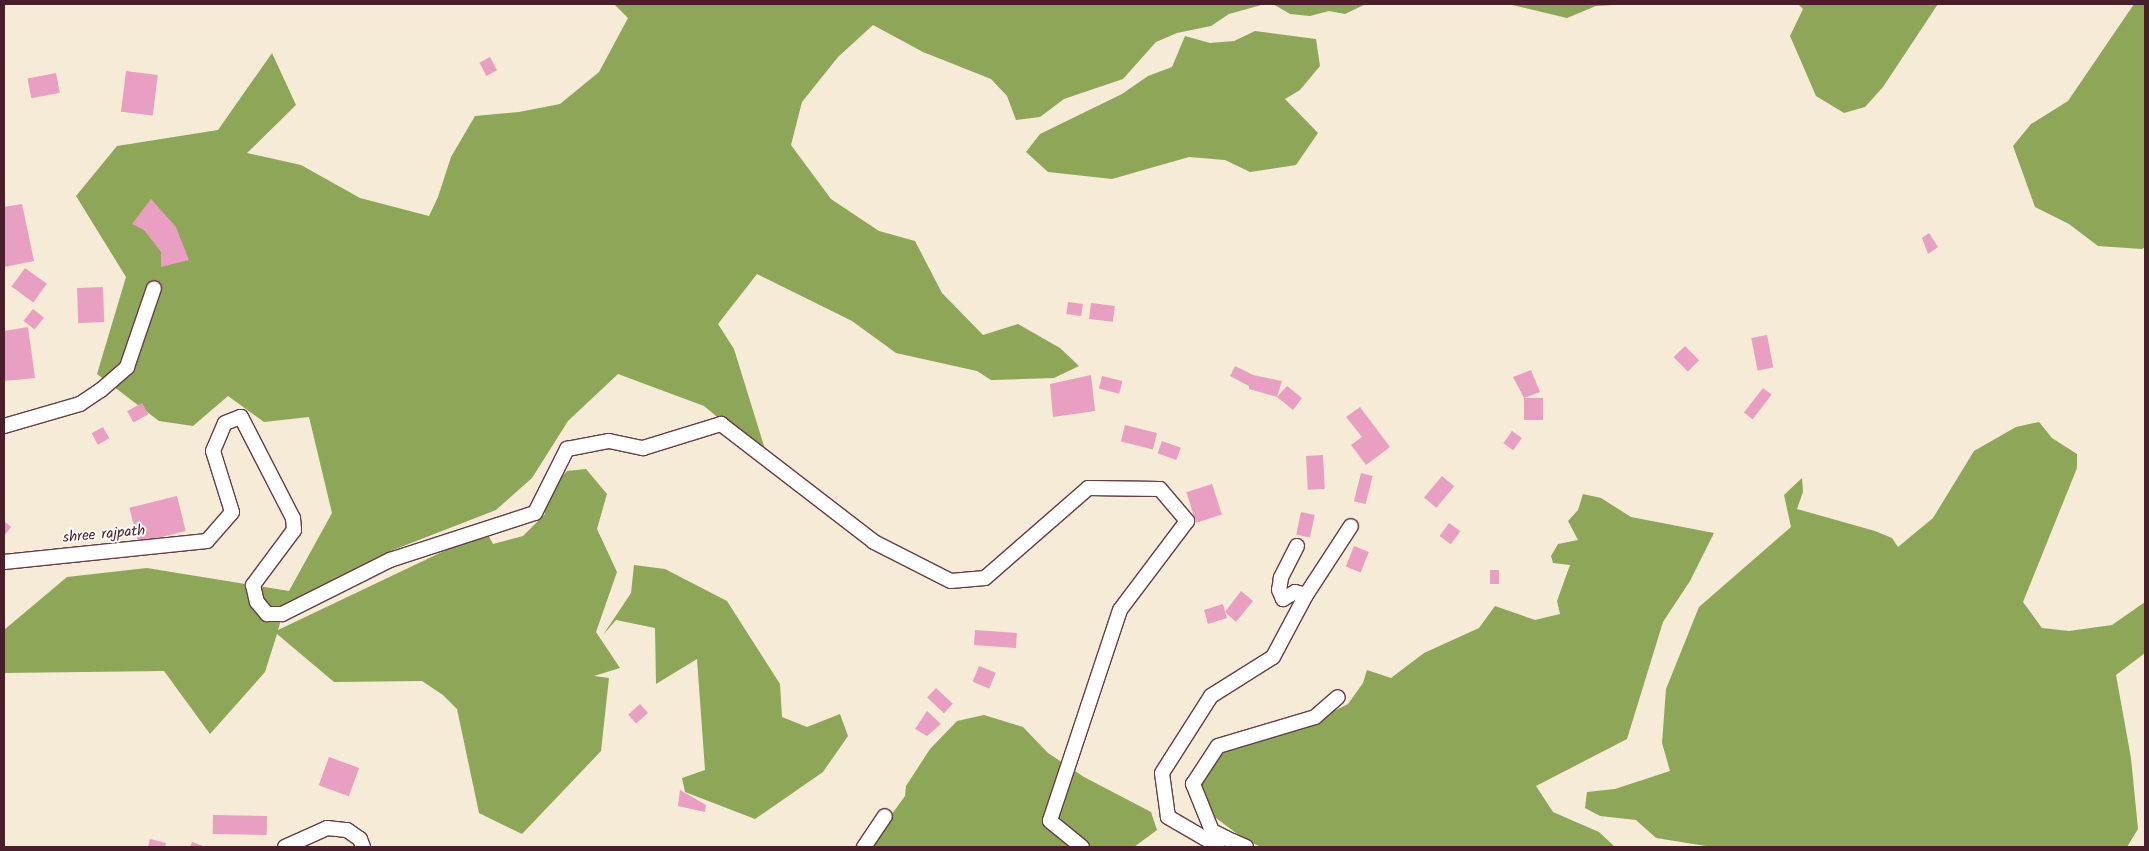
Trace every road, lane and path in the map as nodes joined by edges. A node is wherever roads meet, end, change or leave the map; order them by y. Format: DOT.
graph roads {
  1 [pos="154,288"];
  2 [pos="4,426"];
  3 [pos="1351,526"];
  4 [pos="1297,546"];
  5 [pos="4,562"];
  6 [pos="1306,595"];
  7 [pos="1338,697"];
  8 [pos="885,816"];
  9 [pos="1226,838"];
  10 [pos="285,847"];
  11 [pos="363,847"];
  12 [pos="864,847"];
  13 [pos="1082,847"];
  14 [pos="1246,847"];
  1 -- 2 [label="street"];
  3 -- 6 [label="street"];
  4 -- 6 [label="street"];
  5 -- 13 [label="street, shree rajpath"];
  6 -- 9 [label="street"];
  7 -- 9 [label="street"];
  8 -- 12 [label="street"];
  9 -- 14 [label="street"];
  10 -- 11 [label="street"];
}
